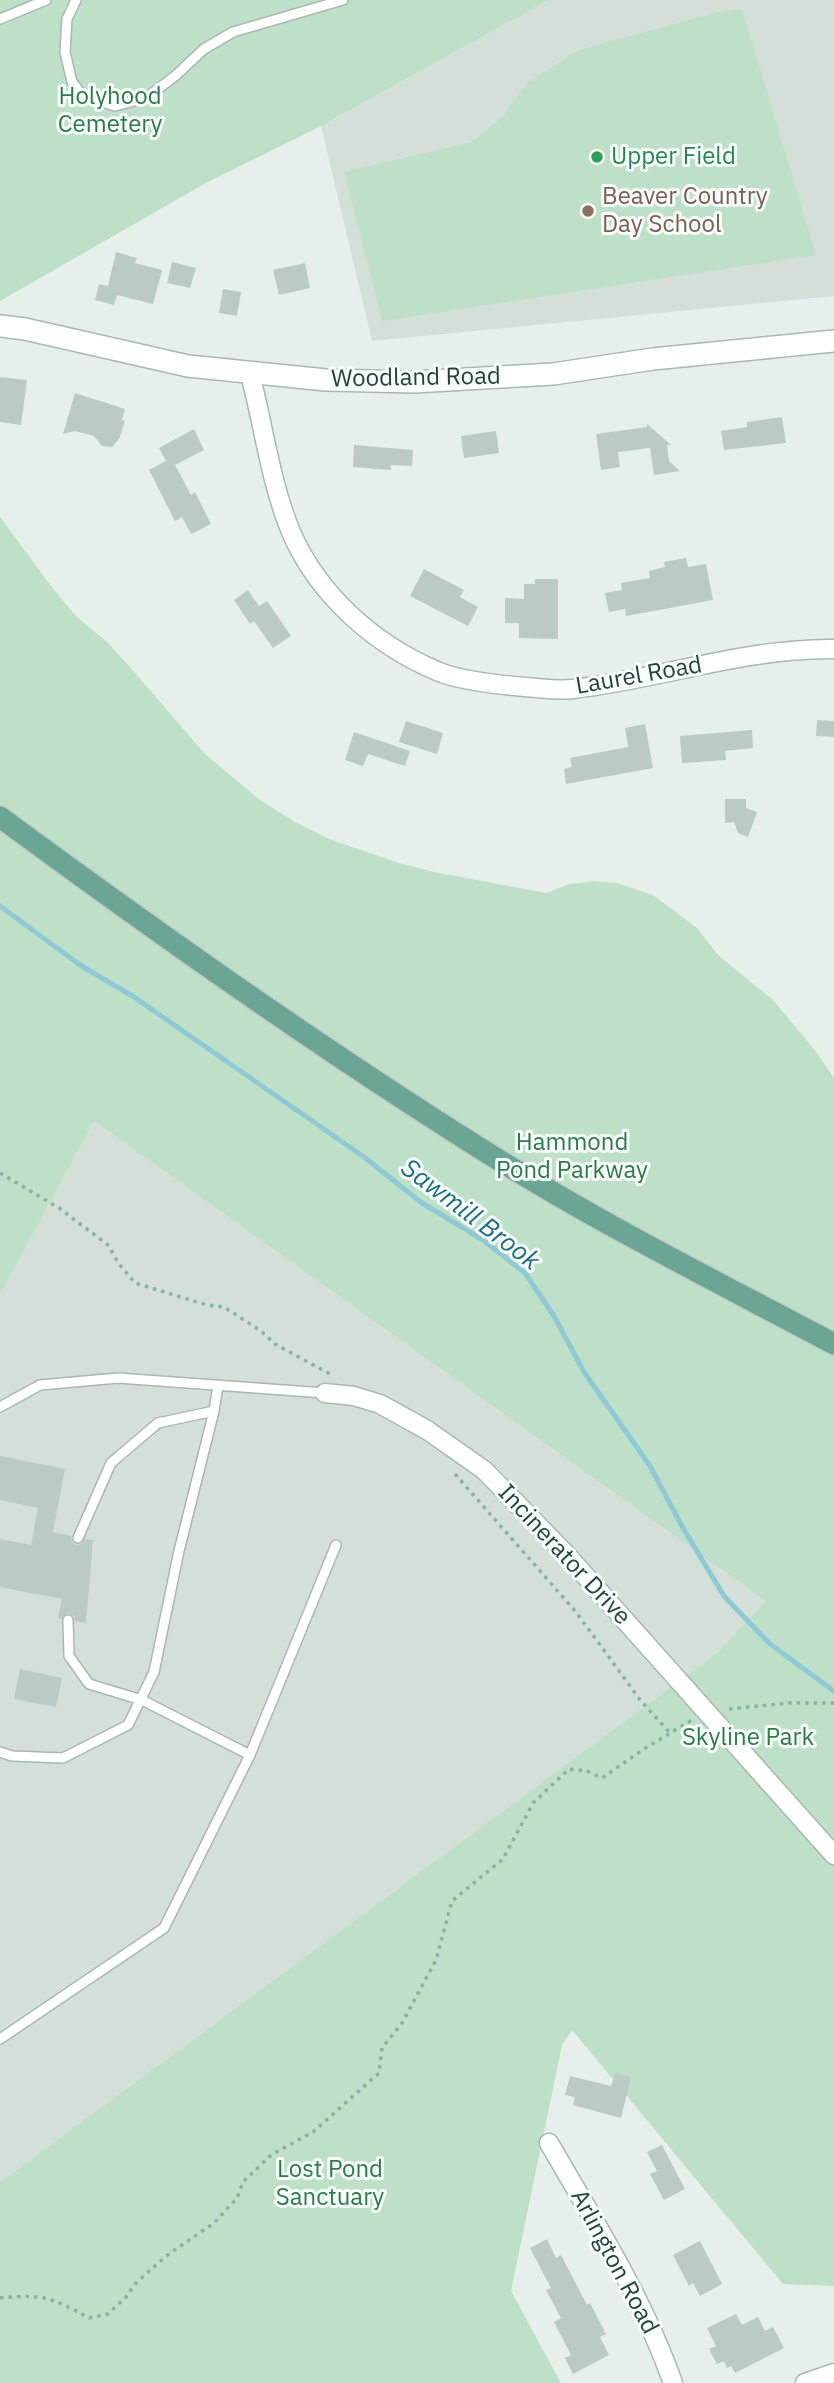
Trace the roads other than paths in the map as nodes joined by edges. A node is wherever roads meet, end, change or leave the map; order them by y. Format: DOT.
graph roads {
  1 [pos="46,0"];
  2 [pos="76,0"];
  3 [pos="343,0"];
  4 [pos="0,19"];
  5 [pos="0,326"];
  6 [pos="834,340"];
  7 [pos="250,374"];
  8 [pos="834,649"];
  9 [pos="0,817"];
  10 [pos="834,1344"];
  11 [pos="218,1386"];
  12 [pos="325,1393"];
  13 [pos="0,1407"];
  14 [pos="214,1411"];
  15 [pos="78,1538"];
  16 [pos="336,1545"];
  17 [pos="68,1620"];
  18 [pos="142,1700"];
  19 [pos="0,1752"];
  20 [pos="250,1755"];
  21 [pos="834,1856"];
  22 [pos="0,2039"];
  23 [pos="549,2143"];
  24 [pos="834,2373"];
  25 [pos="673,2383"];
  26 [pos="805,2383"];
  1 -- 4 [label="lane"];
  2 -- 3 [label="lane"];
  5 -- 7 [label="street, Woodland Road"];
  6 -- 7 [label="street, Woodland Road"];
  7 -- 8 [label="street, Laurel Road"];
  9 -- 10 [label="main road"];
  11 -- 12 [label="lane, Incinerator Drive"];
  11 -- 13 [label="lane, Incinerator Drive"];
  11 -- 14 [label="lane"];
  12 -- 21 [label="street, Incinerator Drive"];
  14 -- 15 [label="lane"];
  14 -- 18 [label="lane"];
  16 -- 20 [label="lane"];
  17 -- 18 [label="lane"];
  18 -- 19 [label="lane"];
  18 -- 20 [label="lane"];
  20 -- 22 [label="lane"];
  23 -- 25 [label="street, Arlington Road"];
  24 -- 26 [label="street"];
}
